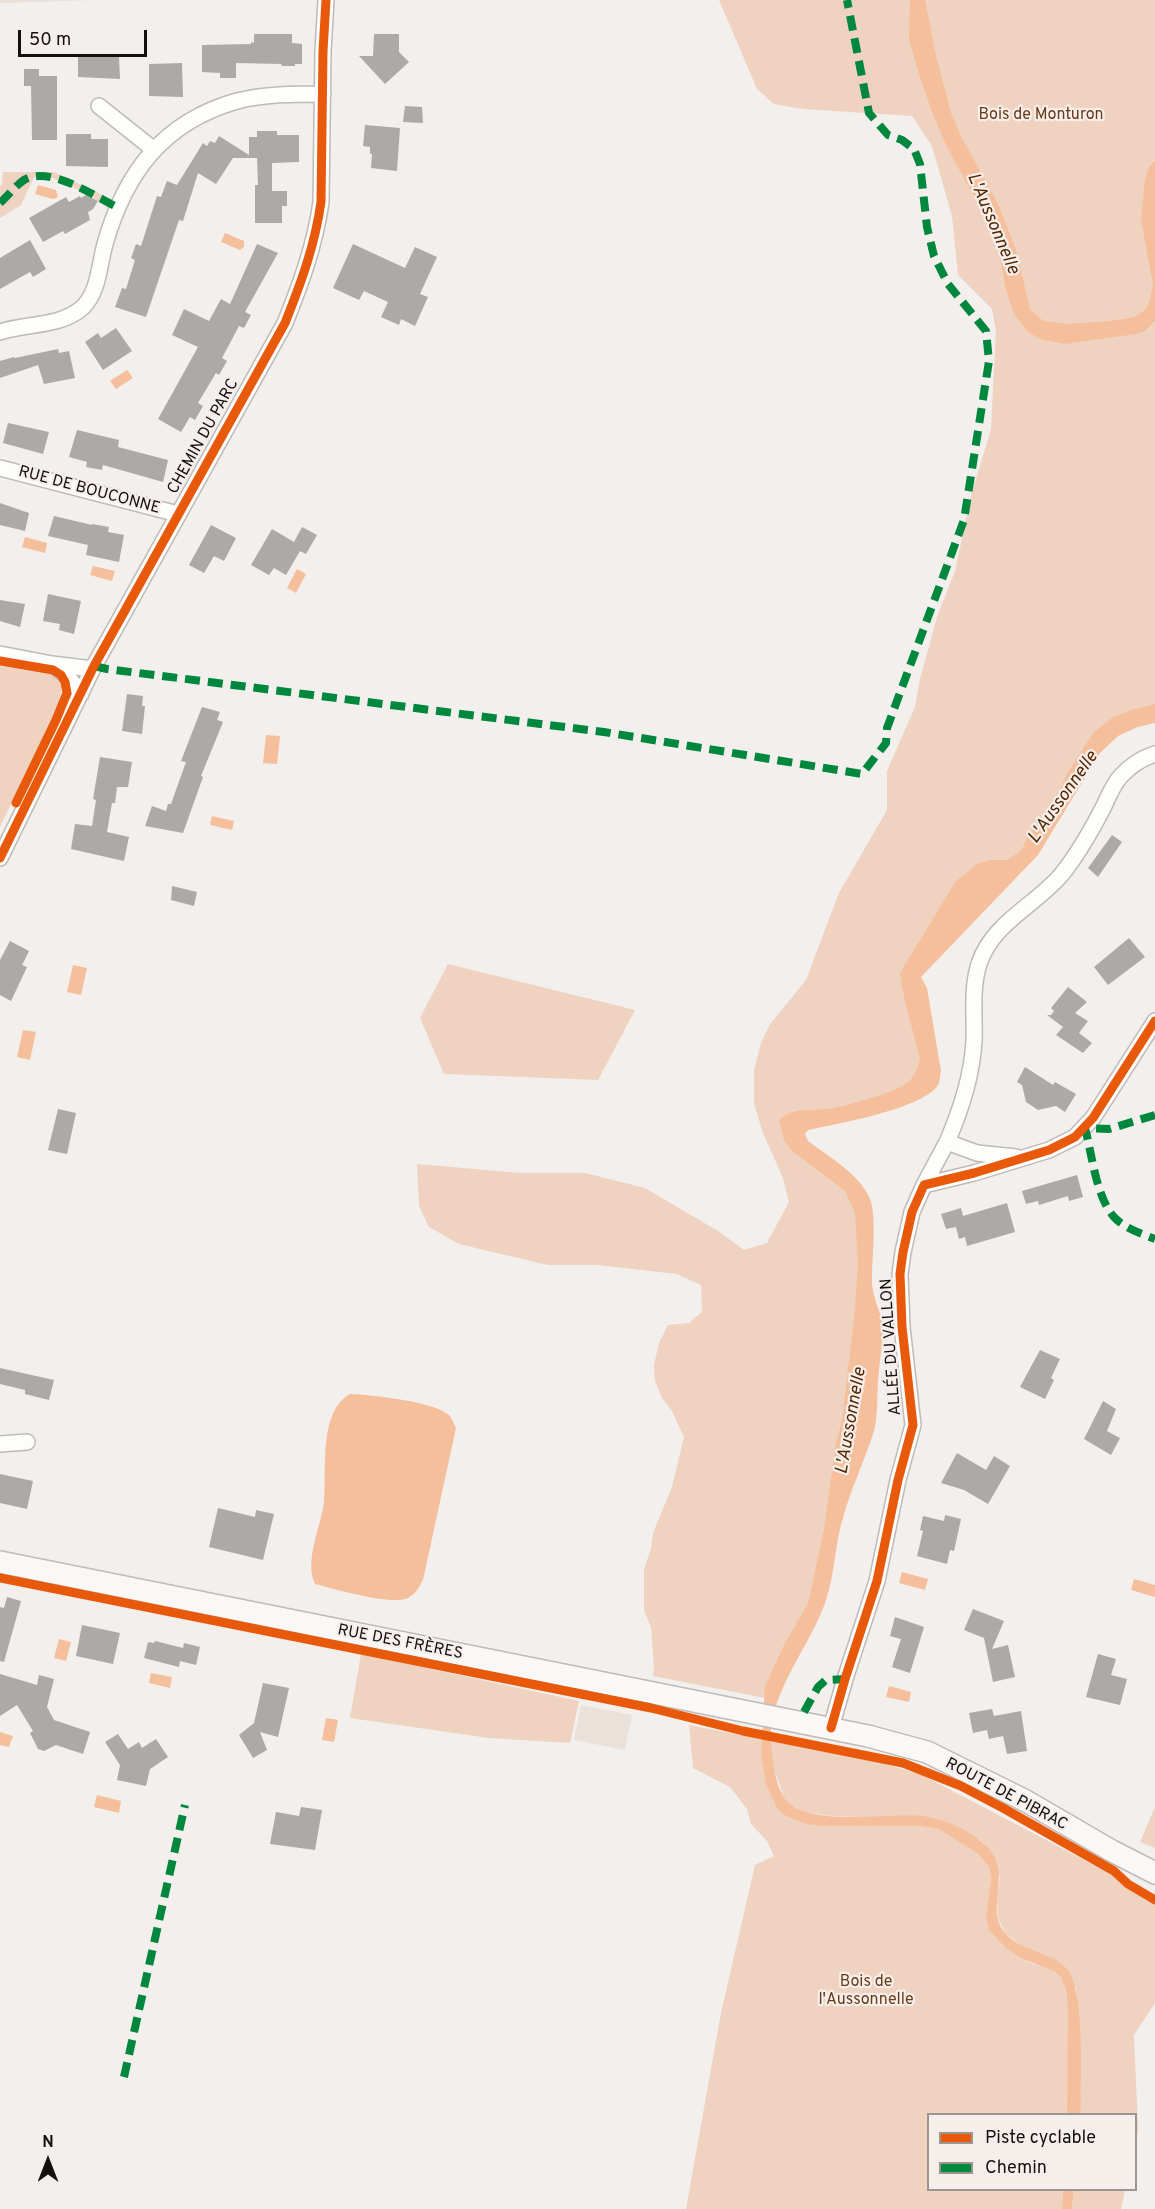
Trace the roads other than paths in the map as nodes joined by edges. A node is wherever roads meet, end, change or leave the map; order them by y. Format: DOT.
graph roads {
  1 [pos="326,0"];
  2 [pos="323,94"];
  3 [pos="99,106"];
  4 [pos="153,149"];
  5 [pos="0,332"];
  6 [pos="0,468"];
  7 [pos="178,514"];
  8 [pos="0,654"];
  9 [pos="52,664"];
  10 [pos="93,669"];
  11 [pos="81,694"];
  12 [pos="1155,754"];
  13 [pos="0,858"];
  14 [pos="1155,1021"];
  15 [pos="947,1142"];
  16 [pos="1025,1157"];
  17 [pos="924,1185"];
  18 [pos="27,1442"];
  19 [pos="0,1444"];
  20 [pos="0,1562"];
  21 [pos="831,1728"];
  22 [pos="1155,1872"];
  1 -- 2 [label="street, CHEMIN DU PARC"];
  2 -- 4 [label="street"];
  2 -- 7 [label="street, CHEMIN DU PARC"];
  3 -- 4 [label="street"];
  4 -- 5 [label="street"];
  6 -- 7 [label="street, RUE DE BOUCONNE"];
  7 -- 10 [label="street, CHEMIN DU PARC"];
  8 -- 9 [label="street"];
  9 -- 10 [label="street"];
  9 -- 11 [label="street"];
  10 -- 11 [label="street, CHEMIN DU PARC"];
  11 -- 13 [label="street, CHEMIN DU PARC"];
  12 -- 15 [label="street, ALLÉE DU VALLON"];
  14 -- 16 [label="street"];
  15 -- 16 [label="street"];
  15 -- 17 [label="street, ALLÉE DU VALLON"];
  16 -- 17 [label="street"];
  17 -- 21 [label="street, ALLÉE DU VALLON"];
  18 -- 19 [label="street"];
  20 -- 21 [label="main road, RUE DES FRÈRES"];
  21 -- 22 [label="main road, ROUTE DE PIBRAC"];
}
